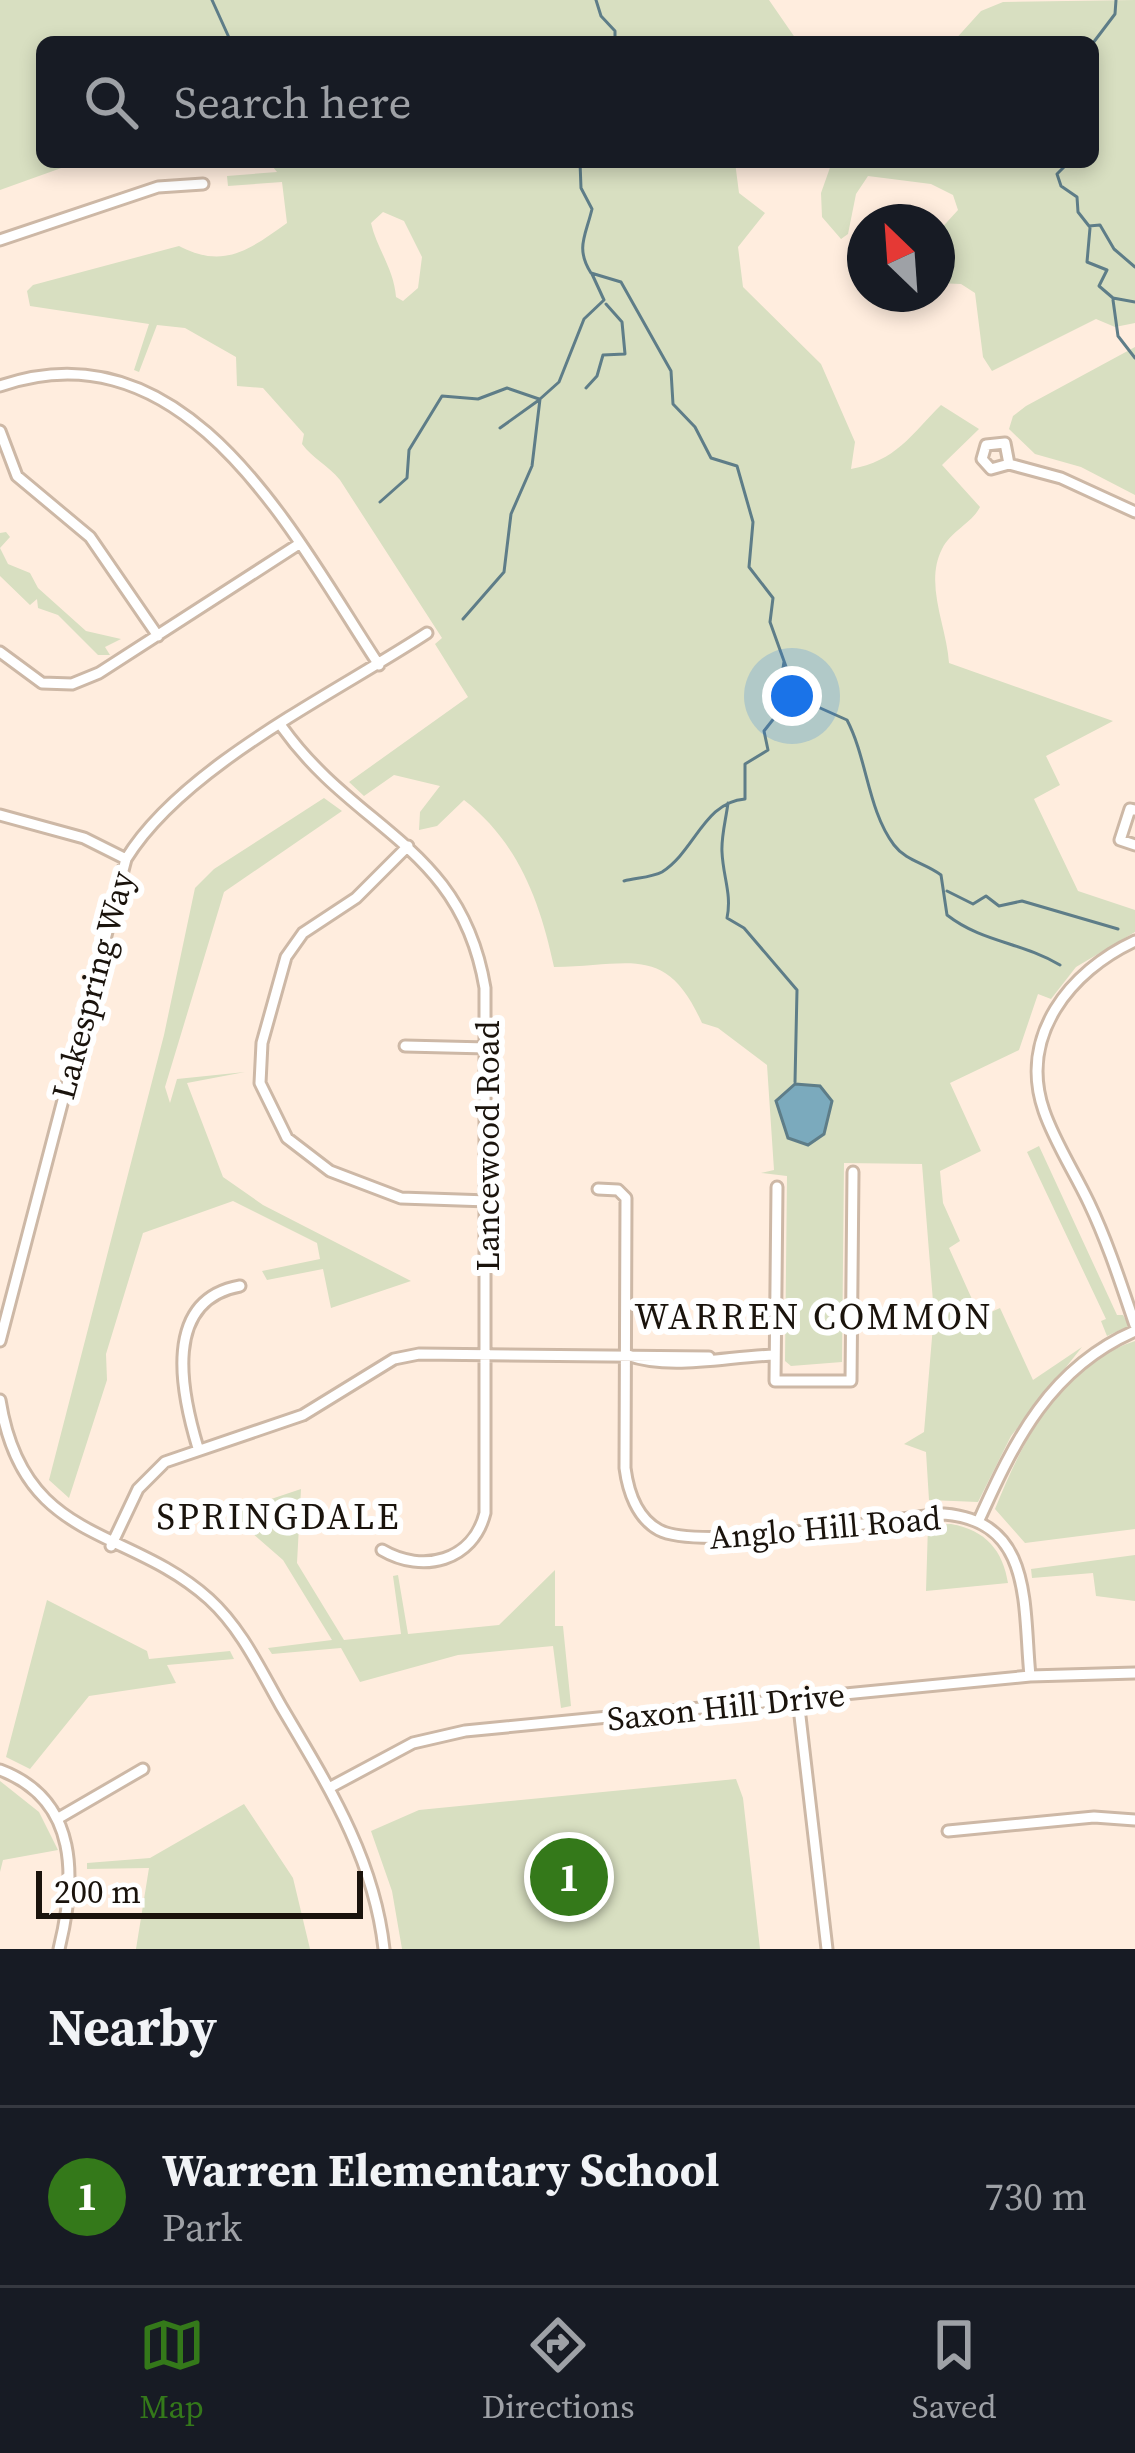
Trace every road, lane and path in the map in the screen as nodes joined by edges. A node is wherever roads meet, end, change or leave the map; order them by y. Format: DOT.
graph roads {
  1 [pos="203,184"];
  2 [pos="0,240"];
  3 [pos="0,386"];
  4 [pos="0,431"];
  5 [pos="1009,464"];
  6 [pos="1135,512"];
  7 [pos="299,544"];
  8 [pos="427,633"];
  9 [pos="158,636"];
  10 [pos="0,652"];
  11 [pos="379,665"];
  12 [pos="281,727"];
  13 [pos="1135,810"];
  14 [pos="0,815"];
  15 [pos="408,845"];
  16 [pos="1135,845"];
  17 [pos="126,859"];
  18 [pos="1135,941"];
  19 [pos="405,1046"];
  20 [pos="487,1048"];
  21 [pos="854,1172"];
  22 [pos="777,1187"];
  23 [pos="598,1190"];
  24 [pos="488,1201"];
  25 [pos="241,1286"];
  26 [pos="1135,1328"];
  27 [pos="0,1341"];
  28 [pos="487,1353"];
  29 [pos="627,1355"];
  30 [pos="775,1355"];
  31 [pos="0,1400"];
  32 [pos="198,1448"];
  33 [pos="979,1520"];
  34 [pos="111,1546"];
  35 [pos="382,1550"];
  36 [pos="1135,1673"];
  37 [pos="1030,1676"];
  38 [pos="798,1699"];
  39 [pos="143,1769"];
  40 [pos="0,1770"];
  41 [pos="329,1788"];
  42 [pos="58,1819"];
  43 [pos="1135,1820"];
  44 [pos="948,1831"];
  45 [pos="59,1949"];
  46 [pos="384,1949"];
  47 [pos="827,1949"];
  1 -- 2 [label="street"];
  3 -- 7 [label="street"];
  4 -- 9 [label="street"];
  5 -- 6 [label="street"];
  7 -- 9 [label="street"];
  7 -- 11 [label="street"];
  8 -- 11 [label="street, Lakespring Way"];
  9 -- 10 [label="street"];
  11 -- 12 [label="street, Lakespring Way"];
  12 -- 15 [label="street, Lancewood Road"];
  12 -- 17 [label="street, Lakespring Way"];
  13 -- 16 [label="street"];
  14 -- 17 [label="street"];
  15 -- 20 [label="street, Lancewood Road"];
  15 -- 24 [label="street"];
  17 -- 27 [label="street, Lakespring Way"];
  18 -- 26 [label="street"];
  19 -- 20 [label="street"];
  20 -- 24 [label="street, Lancewood Road"];
  21 -- 30 [label="street"];
  22 -- 30 [label="street"];
  23 -- 29 [label="street, Anglo Hill Road"];
  24 -- 28 [label="street, Lancewood Road"];
  25 -- 32 [label="street"];
  26 -- 33 [label="street"];
  28 -- 29 [label="street"];
  28 -- 32 [label="street"];
  28 -- 35 [label="street, Lancewood Road"];
  29 -- 30 [label="street"];
  29 -- 33 [label="street, Anglo Hill Road"];
  31 -- 34 [label="street"];
  32 -- 34 [label="street"];
  33 -- 37 [label="street, Anglo Hill Road"];
  34 -- 41 [label="street"];
  36 -- 37 [label="street, Saxon Hill Drive"];
  37 -- 38 [label="street, Saxon Hill Drive"];
  38 -- 41 [label="street, Saxon Hill Drive"];
  38 -- 47 [label="street"];
  39 -- 42 [label="street"];
  40 -- 42 [label="street"];
  41 -- 46 [label="street"];
  42 -- 45 [label="street"];
  43 -- 44 [label="street"];
}
